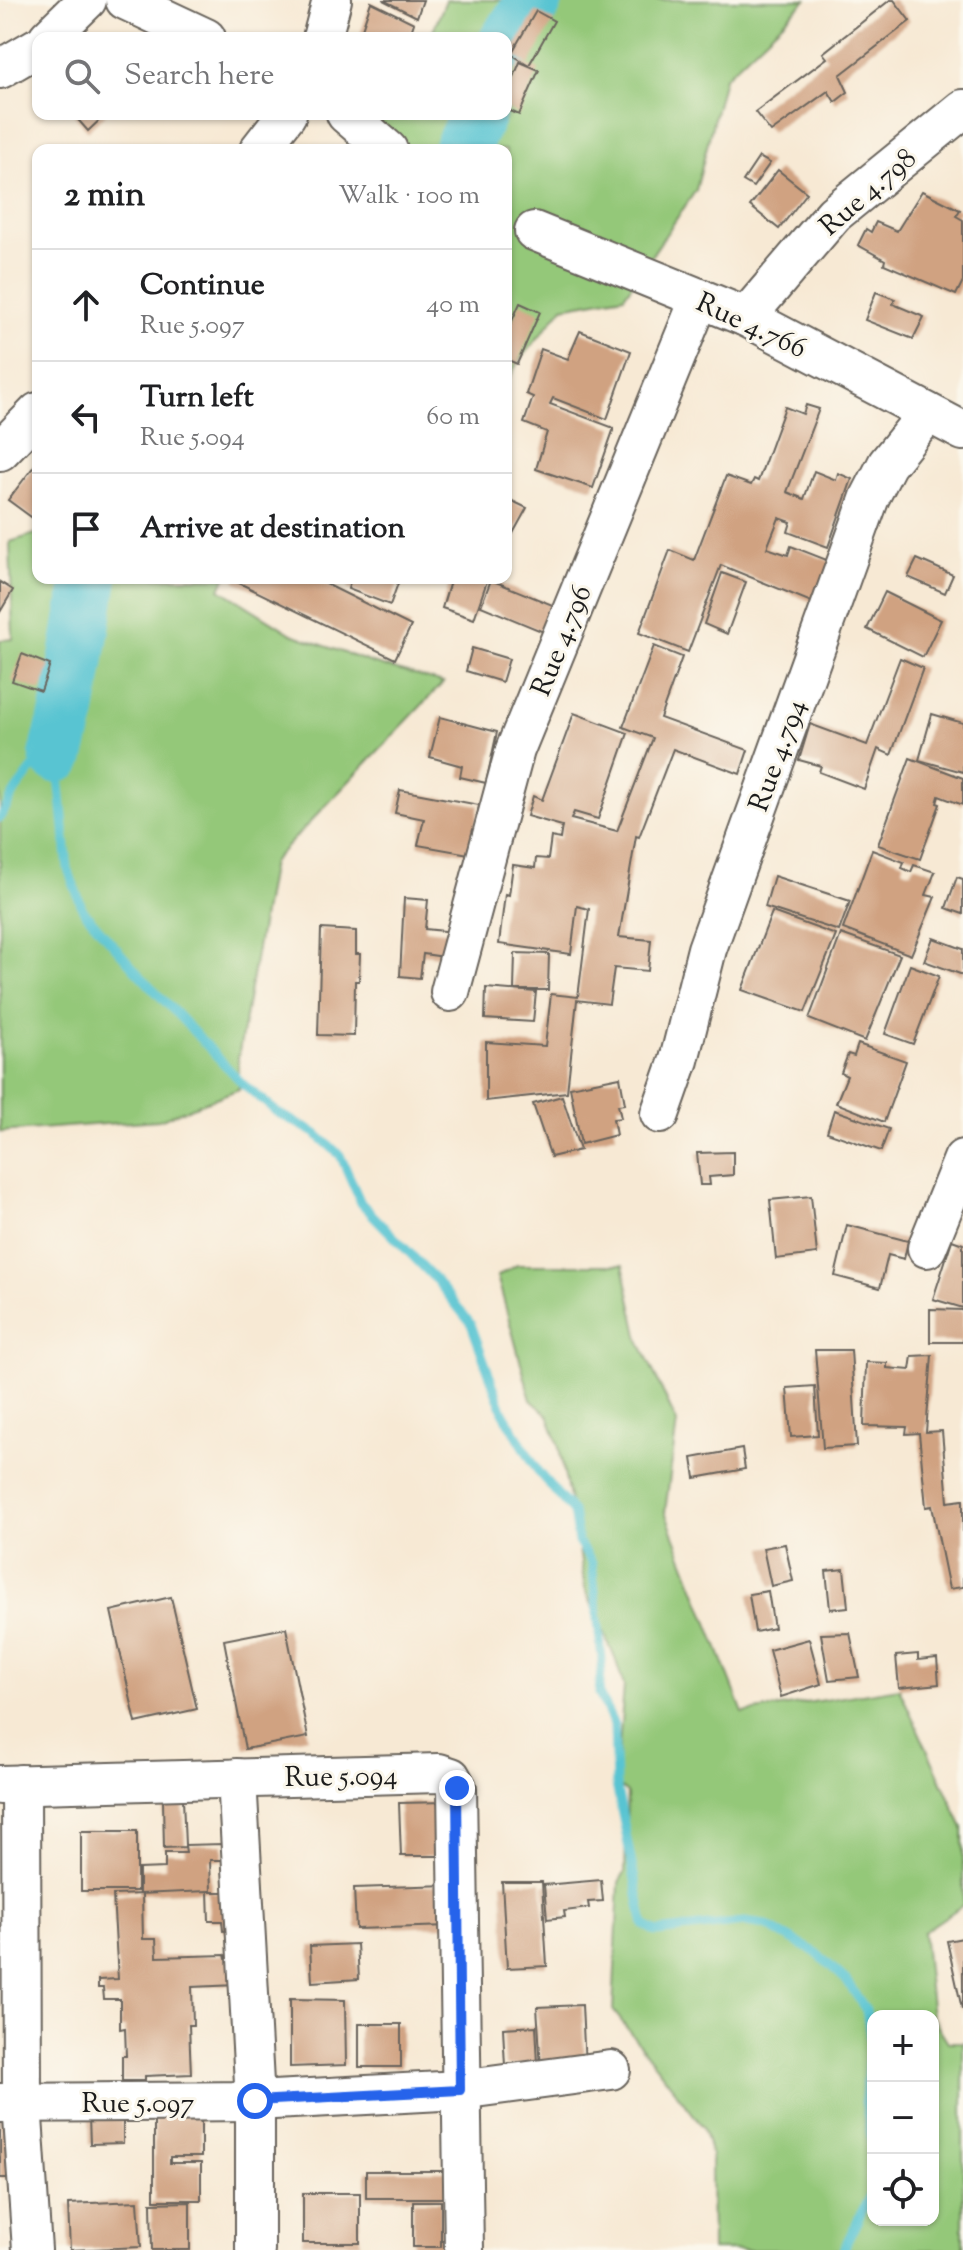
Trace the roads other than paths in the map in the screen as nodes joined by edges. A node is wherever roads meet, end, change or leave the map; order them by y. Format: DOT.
graph roads {
  1 [pos="87,0"];
  2 [pos="125,0"];
  3 [pos="332,0"];
  4 [pos="54,32"];
  5 [pos="193,32"];
  6 [pos="324,32"];
  7 [pos="32,50"];
  8 [pos="0,69"];
  9 [pos="282,120"];
  10 [pos="353,120"];
  11 [pos="956,122"];
  12 [pos="264,144"];
  13 [pos="381,144"];
  14 [pos="534,231"];
  15 [pos="700,298"];
  16 [pos="746,317"];
  17 [pos="928,413"];
  18 [pos="32,418"];
  19 [pos="963,431"];
  20 [pos="0,451"];
  21 [pos="450,992"];
  22 [pos="660,1114"];
  23 [pos="963,1159"];
  24 [pos="927,1248"];
  25 [pos="237,1778"];
  26 [pos="10,1784"];
  27 [pos="611,2070"];
  28 [pos="460,2090"];
  29 [pos="255,2101"];
  30 [pos="11,2103"];
  31 [pos="32,2250"];
  32 [pos="255,2250"];
  33 [pos="464,2250"];
  1 -- 4 [label="street"];
  2 -- 5 [label="street"];
  3 -- 6 [label="street"];
  7 -- 8 [label="street"];
  9 -- 12 [label="street"];
  10 -- 13 [label="street"];
  11 -- 16 [label="street, Rue 4.798"];
  14 -- 15 [label="street, Rue 4.766"];
  15 -- 16 [label="street, Rue 4.766"];
  15 -- 21 [label="street, Rue 4.796"];
  16 -- 17 [label="street, Rue 4.766"];
  17 -- 19 [label="street, Rue 4.766"];
  17 -- 22 [label="street, Rue 4.794"];
  18 -- 20 [label="street"];
  23 -- 24 [label="street"];
  25 -- 26 [label="street"];
  25 -- 28 [label="street, Rue 5.094"];
  25 -- 29 [label="street"];
  26 -- 30 [label="street"];
  27 -- 28 [label="street, Rue 5.097"];
  28 -- 29 [label="street, Rue 5.097"];
  28 -- 33 [label="street, Rue 5.094"];
  29 -- 30 [label="street, Rue 5.097"];
  29 -- 32 [label="street"];
  30 -- 31 [label="street"];
}
